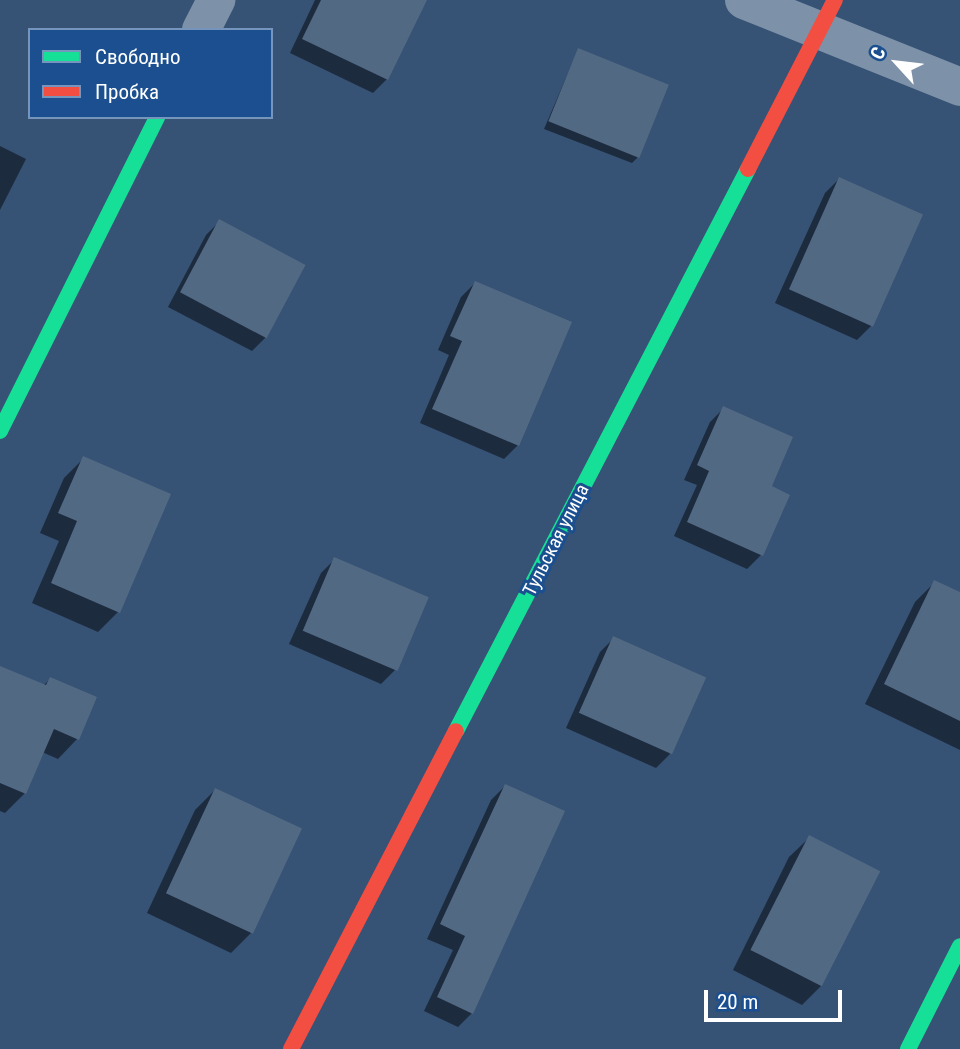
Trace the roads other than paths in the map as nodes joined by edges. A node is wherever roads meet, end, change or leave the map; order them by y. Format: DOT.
graph roads {
  1 [pos="216,0"];
  2 [pos="744,0"];
  3 [pos="828,16"];
  4 [pos="202,28"];
  5 [pos="960,87"];
  6 [pos="156,119"];
  7 [pos="0,431"];
  8 [pos="960,946"];
  9 [pos="292,1049"];
  10 [pos="908,1049"];
  1 -- 4 [label="street"];
  2 -- 3 [label="street"];
  3 -- 5 [label="street"];
  3 -- 9 [label="street, Тульская улица"];
  6 -- 7 [label="street"];
  8 -- 10 [label="street"];
}
